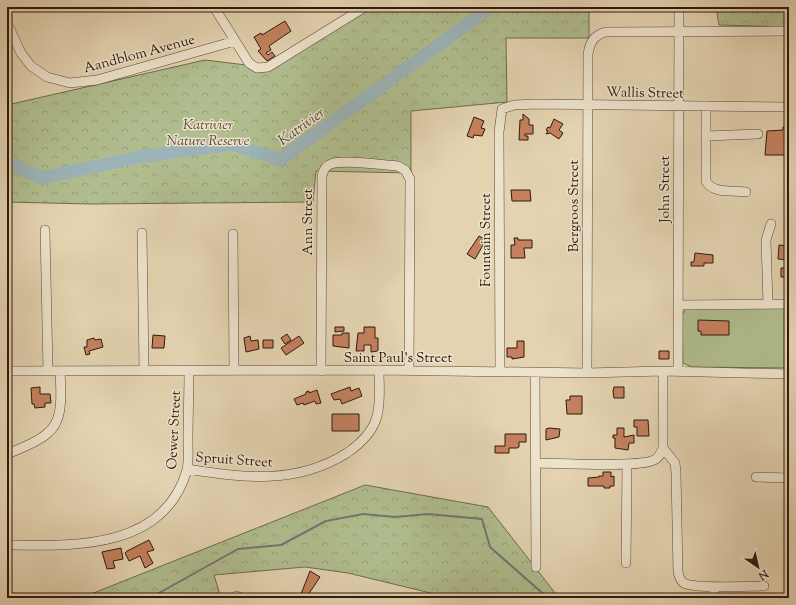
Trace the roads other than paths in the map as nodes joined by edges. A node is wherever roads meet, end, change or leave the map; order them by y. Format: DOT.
graph roads {
  1 [pos="214,7"];
  2 [pos="365,7"];
  3 [pos="679,7"];
  4 [pos="352,10"];
  5 [pos="7,22"];
  6 [pos="789,31"];
  7 [pos="679,32"];
  8 [pos="235,40"];
  9 [pos="587,105"];
  10 [pos="678,106"];
  11 [pos="706,106"];
  12 [pos="789,107"];
  13 [pos="502,109"];
  14 [pos="758,134"];
  15 [pos="706,136"];
  16 [pos="746,192"];
  17 [pos="771,224"];
  18 [pos="46,230"];
  19 [pos="142,233"];
  20 [pos="233,234"];
  21 [pos="768,304"];
  22 [pos="789,304"];
  23 [pos="678,305"];
  24 [pos="144,370"];
  25 [pos="189,370"];
  26 [pos="379,370"];
  27 [pos="7,371"];
  28 [pos="48,371"];
  29 [pos="60,371"];
  30 [pos="234,371"];
  31 [pos="321,371"];
  32 [pos="409,371"];
  33 [pos="500,371"];
  34 [pos="663,371"];
  35 [pos="678,371"];
  36 [pos="534,372"];
  37 [pos="587,373"];
  38 [pos="789,374"];
  39 [pos="663,448"];
  40 [pos="7,454"];
  41 [pos="535,463"];
  42 [pos="627,464"];
  43 [pos="187,469"];
  44 [pos="756,477"];
  45 [pos="789,478"];
  46 [pos="7,545"];
  47 [pos="626,563"];
  48 [pos="536,567"];
  49 [pos="764,586"];
  50 [pos="714,587"];
  51 [pos="234,598"];
  52 [pos="241,598"];
  53 [pos="714,598"];
  1 -- 8 [label="street"];
  2 -- 4 [label="street"];
  3 -- 7 [label="street, John Street"];
  4 -- 8 [label="street"];
  5 -- 8 [label="street, Aandblom Avenue"];
  6 -- 7 [label="street"];
  7 -- 9 [label="street, Bergroos Street"];
  7 -- 10 [label="street, John Street"];
  9 -- 10 [label="street, Wallis Street"];
  9 -- 13 [label="street, Wallis Street"];
  9 -- 37 [label="street, Bergroos Street"];
  10 -- 11 [label="street, Wallis Street"];
  10 -- 23 [label="street, John Street"];
  11 -- 12 [label="street, Wallis Street"];
  11 -- 15 [label="street"];
  13 -- 33 [label="street, Fountain Street"];
  14 -- 15 [label="street"];
  15 -- 16 [label="street"];
  17 -- 21 [label="street"];
  18 -- 28 [label="street"];
  19 -- 24 [label="street"];
  20 -- 30 [label="street"];
  21 -- 22 [label="street"];
  21 -- 23 [label="street"];
  23 -- 35 [label="street, John Street"];
  24 -- 25 [label="street, Saint Paul's Street"];
  24 -- 29 [label="street, Saint Paul's Street"];
  25 -- 30 [label="street, Saint Paul's Street"];
  25 -- 43 [label="street, Oewer Street"];
  26 -- 31 [label="street, Saint Paul's Street"];
  26 -- 32 [label="street, Saint Paul's Street"];
  26 -- 43 [label="street, Spruit Street"];
  27 -- 28 [label="street, Saint Paul's Street"];
  28 -- 29 [label="street, Saint Paul's Street"];
  29 -- 40 [label="street"];
  30 -- 31 [label="street, Saint Paul's Street"];
  31 -- 32 [label="street, Ann Street"];
  32 -- 33 [label="street, Saint Paul's Street"];
  33 -- 36 [label="street, Saint Paul's Street"];
  34 -- 35 [label="street, Saint Paul's Street"];
  34 -- 37 [label="street, Saint Paul's Street"];
  34 -- 39 [label="street"];
  35 -- 38 [label="street, Saint Paul's Street"];
  36 -- 37 [label="street, Saint Paul's Street"];
  36 -- 41 [label="street"];
  39 -- 42 [label="street"];
  39 -- 50 [label="street"];
  41 -- 42 [label="street"];
  41 -- 48 [label="street"];
  42 -- 47 [label="street"];
  43 -- 46 [label="street, Oewer Street"];
  44 -- 45 [label="street"];
  49 -- 50 [label="street"];
  50 -- 53 [label="street"];
  51 -- 52 [label="street"];
}
